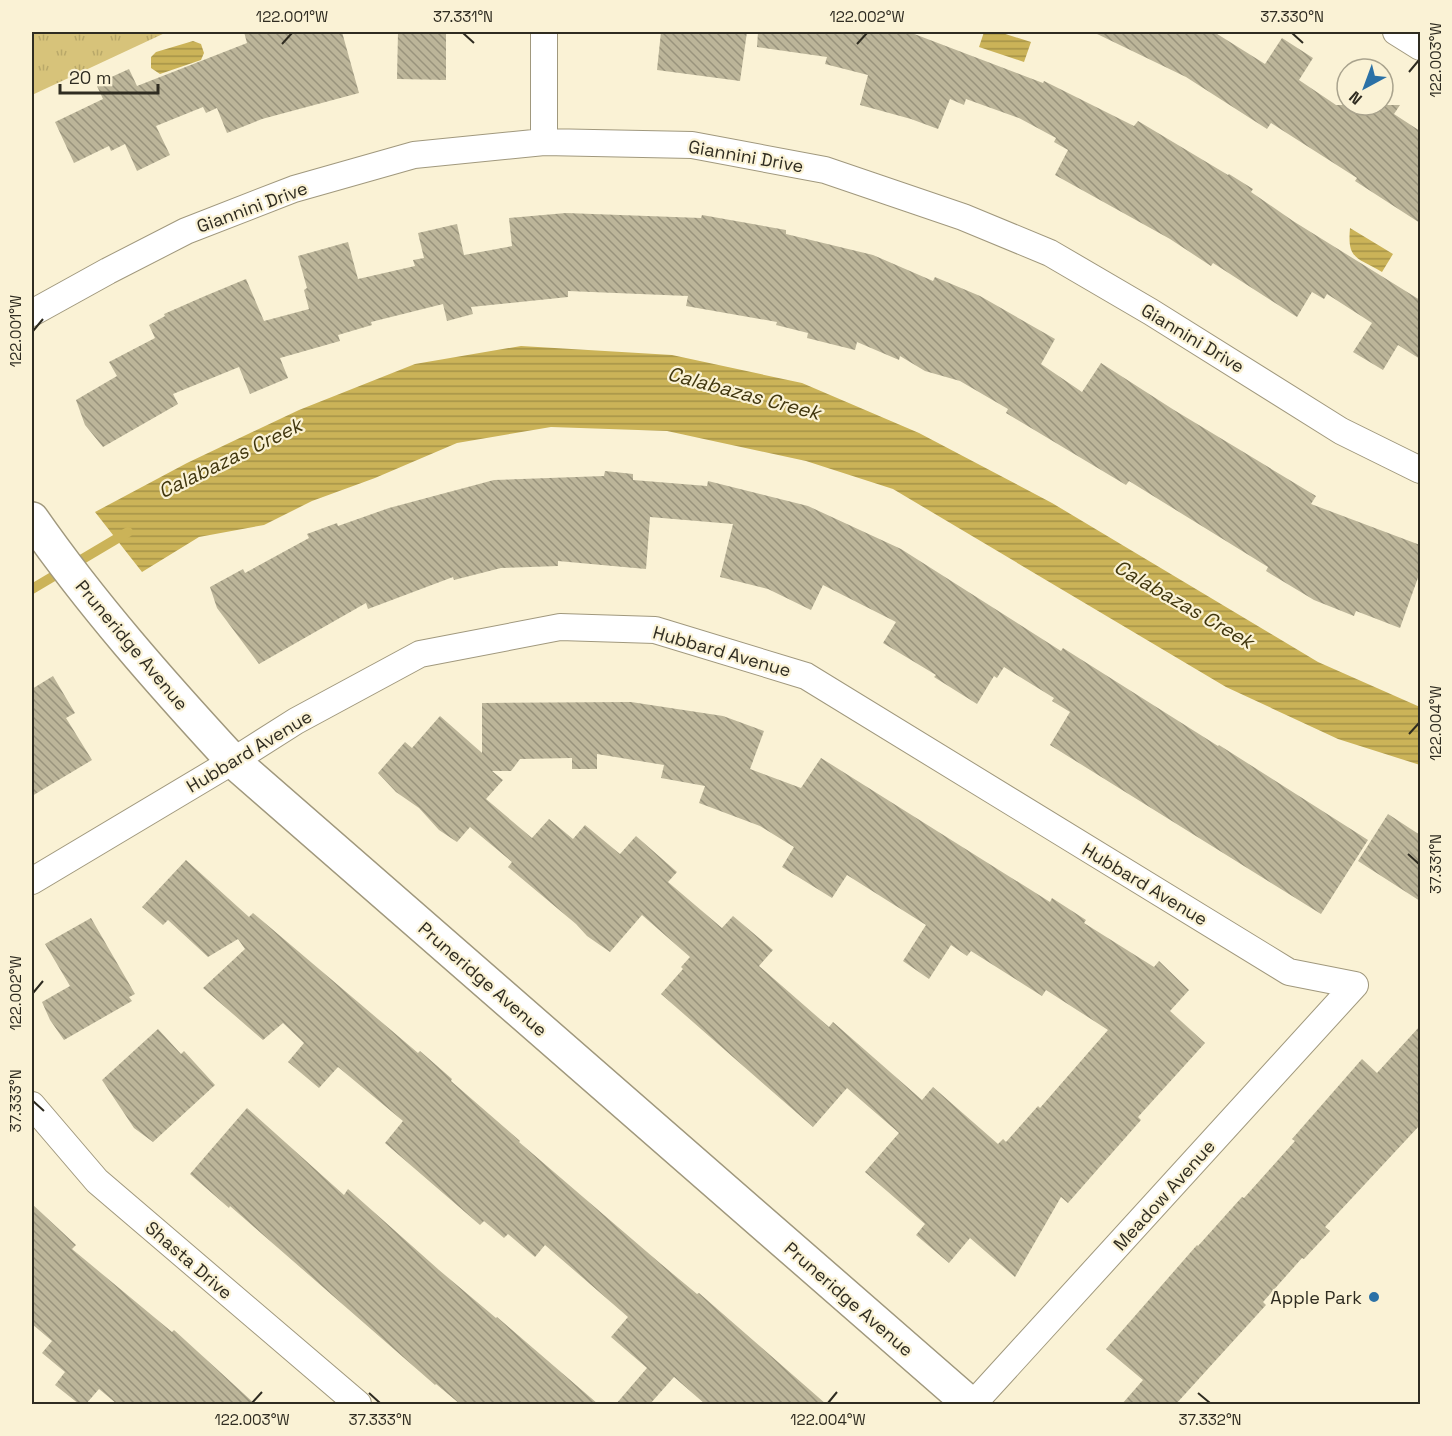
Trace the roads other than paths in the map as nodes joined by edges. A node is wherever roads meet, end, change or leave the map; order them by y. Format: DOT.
graph roads {
  1 [pos="544,32"];
  2 [pos="1396,32"];
  3 [pos="1420,47"];
  4 [pos="544,142"];
  5 [pos="32,313"];
  6 [pos="1420,470"];
  7 [pos="32,519"];
  8 [pos="233,761"];
  9 [pos="32,881"];
  10 [pos="1354,986"];
  11 [pos="32,1105"];
  12 [pos="358,1404"];
  13 [pos="972,1404"];
  1 -- 4 [label="street"];
  2 -- 3 [label="street"];
  4 -- 5 [label="street, Giannini Drive"];
  4 -- 6 [label="street, Giannini Drive"];
  7 -- 8 [label="main road, Pruneridge Avenue"];
  8 -- 9 [label="street, Hubbard Avenue"];
  8 -- 10 [label="street, Hubbard Avenue"];
  8 -- 13 [label="main road, Pruneridge Avenue"];
  10 -- 13 [label="street, Meadow Avenue"];
  11 -- 12 [label="street, Shasta Drive"];
}
